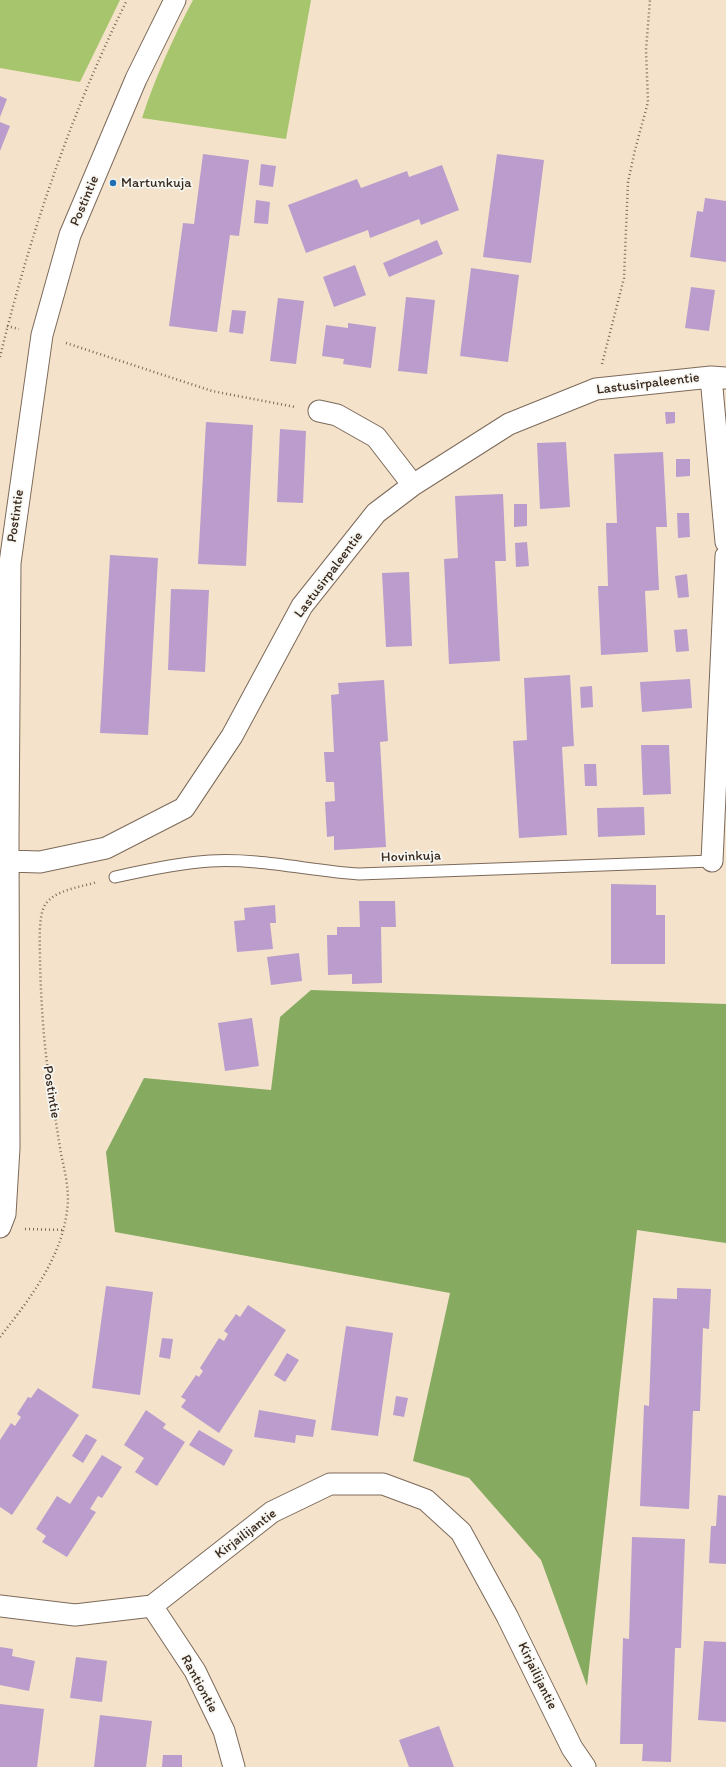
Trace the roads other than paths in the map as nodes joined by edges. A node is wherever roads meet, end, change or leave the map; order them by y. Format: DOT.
graph roads {
  1 [pos="175,0"];
  2 [pos="719,377"];
  3 [pos="319,411"];
  4 [pos="413,485"];
  5 [pos="726,542"];
  6 [pos="726,556"];
  7 [pos="5,563"];
  8 [pos="8,861"];
  9 [pos="712,861"];
  10 [pos="115,878"];
  11 [pos="0,1227"];
  12 [pos="0,1606"];
  13 [pos="152,1606"];
  14 [pos="234,1767"];
  15 [pos="585,1767"];
  1 -- 7 [label="street, Postintie"];
  2 -- 4 [label="street, Lastusirpaleentie"];
  2 -- 5 [label="street"];
  3 -- 4 [label="street"];
  4 -- 8 [label="street, Lastusirpaleentie"];
  6 -- 9 [label="street"];
  7 -- 8 [label="street, Postintie"];
  8 -- 11 [label="street, Postintie"];
  9 -- 10 [label="lane, Hovinkuja"];
  12 -- 13 [label="street"];
  13 -- 14 [label="street, Rantiontie"];
  13 -- 15 [label="street, Kirjailijantie"];
}
